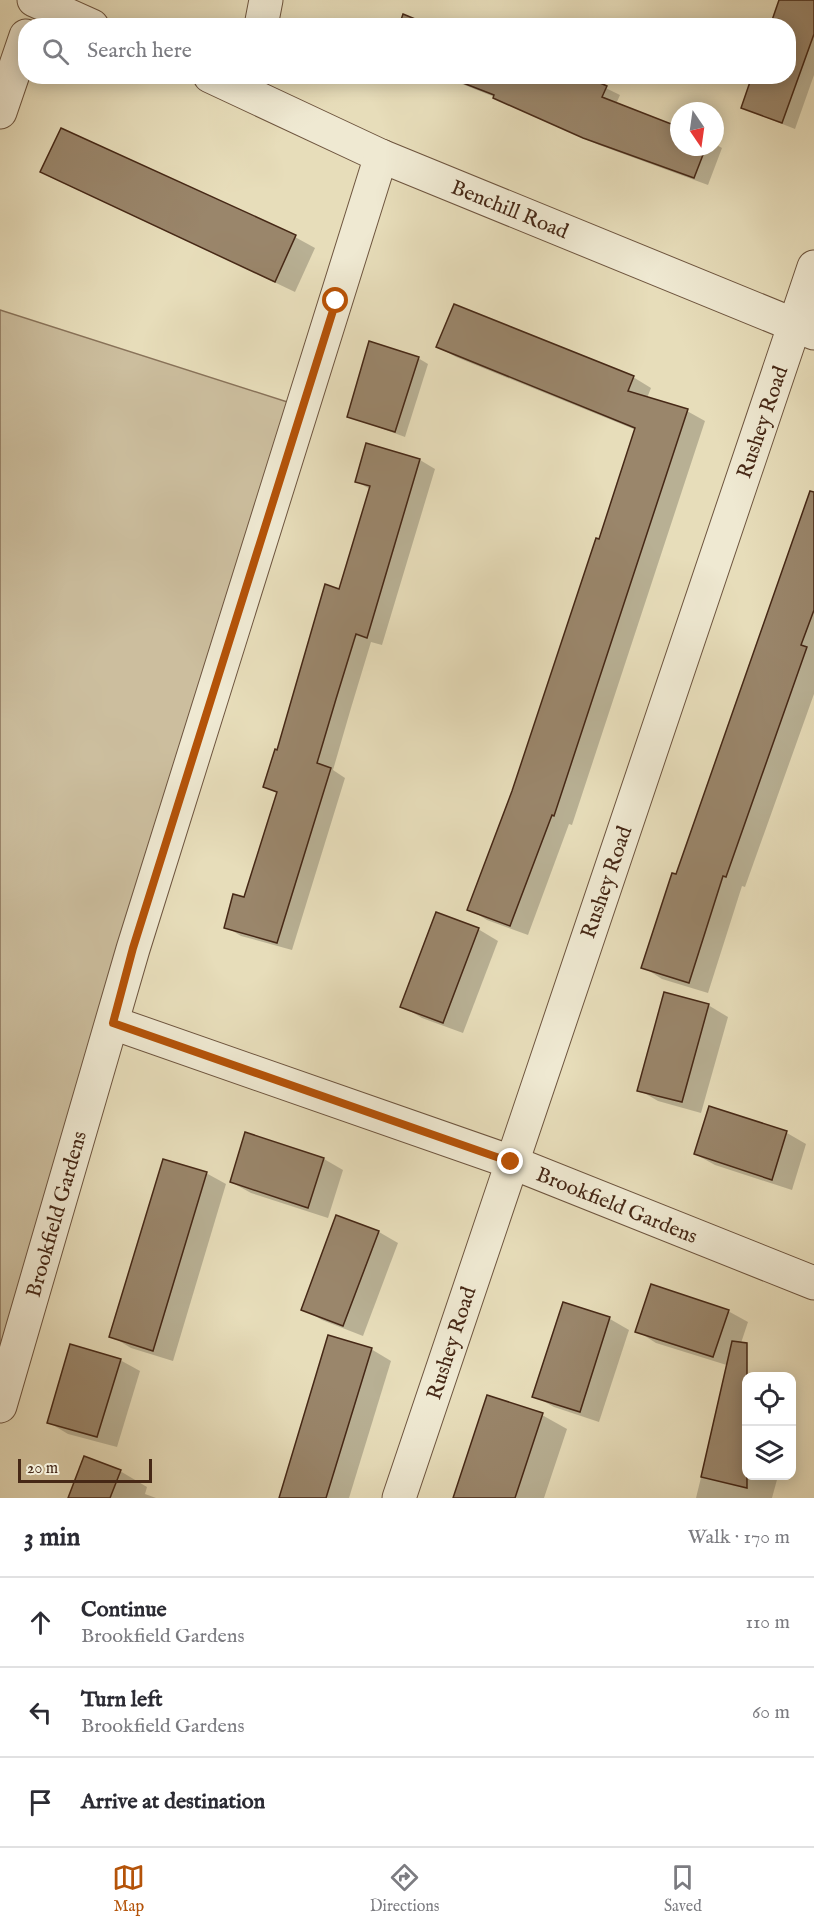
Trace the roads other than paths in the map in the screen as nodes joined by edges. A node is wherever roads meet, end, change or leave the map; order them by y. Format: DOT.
graph roads {
  1 [pos="266,0"];
  2 [pos="33,9"];
  3 [pos="64,18"];
  4 [pos="263,18"];
  5 [pos="18,59"];
  6 [pos="250,85"];
  7 [pos="0,112"];
  8 [pos="381,156"];
  9 [pos="814,267"];
  10 [pos="805,328"];
  11 [pos="113,1023"];
  12 [pos="511,1162"];
  13 [pos="814,1283"];
  14 [pos="0,1406"];
  15 [pos="399,1498"];
  1 -- 4 [label="street"];
  2 -- 3 [label="street"];
  5 -- 7 [label="street"];
  6 -- 8 [label="street, Benchill Road"];
  8 -- 10 [label="street, Benchill Road"];
  8 -- 11 [label="street, Brookfield Gardens"];
  9 -- 10 [label="street, Rushey Road"];
  10 -- 12 [label="street, Rushey Road"];
  11 -- 12 [label="street, Brookfield Gardens"];
  11 -- 14 [label="street, Brookfield Gardens"];
  12 -- 13 [label="street, Brookfield Gardens"];
  12 -- 15 [label="street, Rushey Road"];
}
